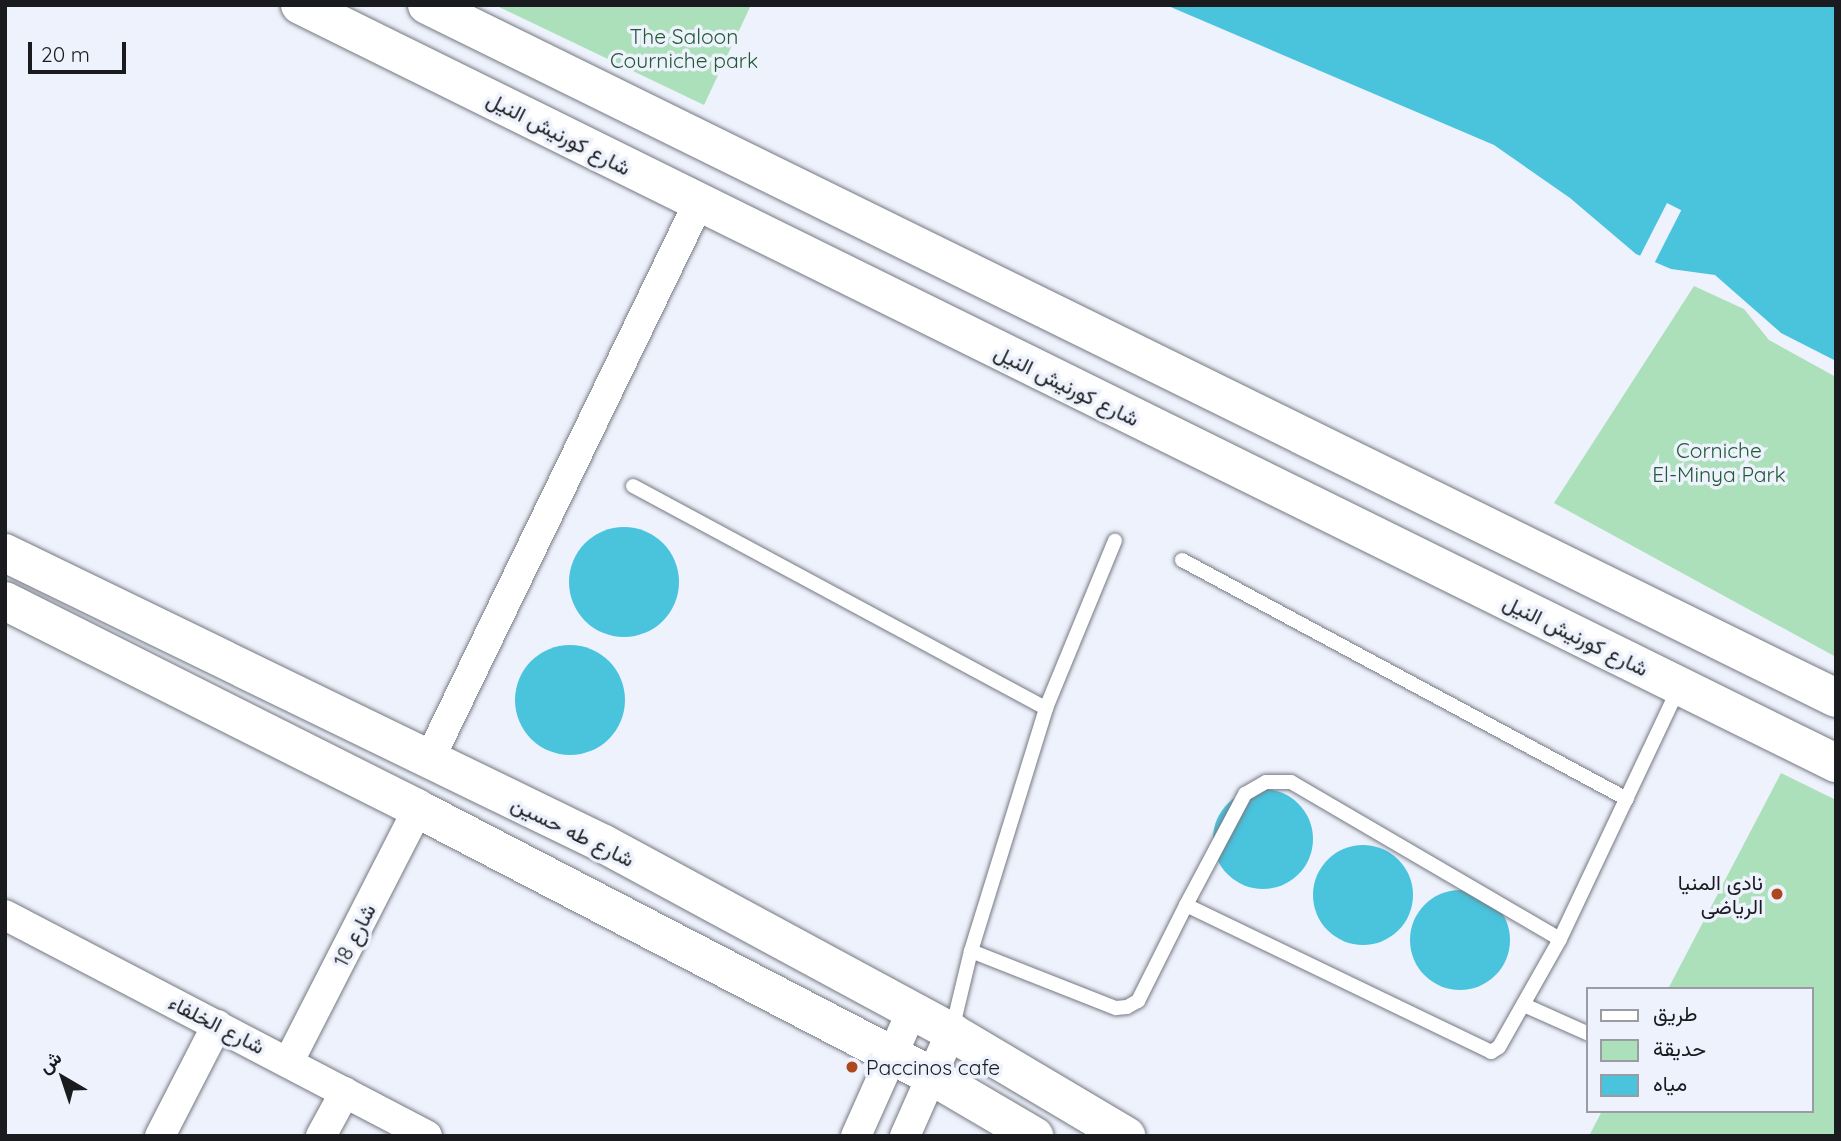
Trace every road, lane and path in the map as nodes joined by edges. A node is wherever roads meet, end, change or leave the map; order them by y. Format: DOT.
graph roads {
  1 [pos="300,5"];
  2 [pos="428,5"];
  3 [pos="698,204"];
  4 [pos="633,486"];
  5 [pos="1115,541"];
  6 [pos="5,553"];
  7 [pos="1182,560"];
  8 [pos="9,612"];
  9 [pos="1680,685"];
  10 [pos="1836,698"];
  11 [pos="1046,708"];
  12 [pos="429,760"];
  13 [pos="1836,763"];
  14 [pos="1628,799"];
  15 [pos="418,809"];
  16 [pos="1186,905"];
  17 [pos="5,915"];
  18 [pos="1560,939"];
  19 [pos="971,951"];
  20 [pos="1524,1005"];
  21 [pos="912,1010"];
  22 [pos="217,1025"];
  23 [pos="951,1032"];
  24 [pos="1586,1034"];
  25 [pos="890,1056"];
  26 [pos="289,1061"];
  27 [pos="930,1075"];
  28 [pos="345,1092"];
  29 [pos="160,1136"];
  30 [pos="321,1136"];
  31 [pos="427,1136"];
  32 [pos="856,1136"];
  33 [pos="905,1136"];
  34 [pos="1034,1136"];
  35 [pos="1126,1136"];
  1 -- 3 [label="main road, شارع كورنيش النيل"];
  2 -- 10 [label="main road"];
  3 -- 9 [label="main road, شارع كورنيش النيل"];
  3 -- 12 [label="street"];
  4 -- 11 [label="lane"];
  5 -- 11 [label="lane"];
  6 -- 12 [label="main road, شارع طه حسين"];
  7 -- 14 [label="lane"];
  8 -- 15 [label="main road"];
  9 -- 13 [label="main road, شارع كورنيش النيل"];
  9 -- 14 [label="lane"];
  11 -- 19 [label="lane"];
  12 -- 21 [label="main road, شارع طه حسين"];
  14 -- 18 [label="lane"];
  15 -- 25 [label="main road"];
  15 -- 26 [label="street, شارع 18"];
  16 -- 18 [label="lane"];
  16 -- 19 [label="lane"];
  16 -- 20 [label="lane"];
  17 -- 22 [label="street, شارع الخلفاء"];
  18 -- 20 [label="lane"];
  19 -- 23 [label="lane"];
  20 -- 24 [label="lane"];
  21 -- 23 [label="main road, شارع طه حسين"];
  21 -- 25 [label="street"];
  22 -- 26 [label="street, شارع الخلفاء"];
  22 -- 29 [label="street"];
  23 -- 27 [label="street"];
  23 -- 35 [label="main road, شارع طه حسين"];
  25 -- 27 [label="main road"];
  25 -- 32 [label="street"];
  26 -- 28 [label="street, شارع الخلفاء"];
  27 -- 33 [label="street"];
  27 -- 34 [label="main road"];
  28 -- 30 [label="street"];
  28 -- 31 [label="street, شارع الخلفاء"];
}
